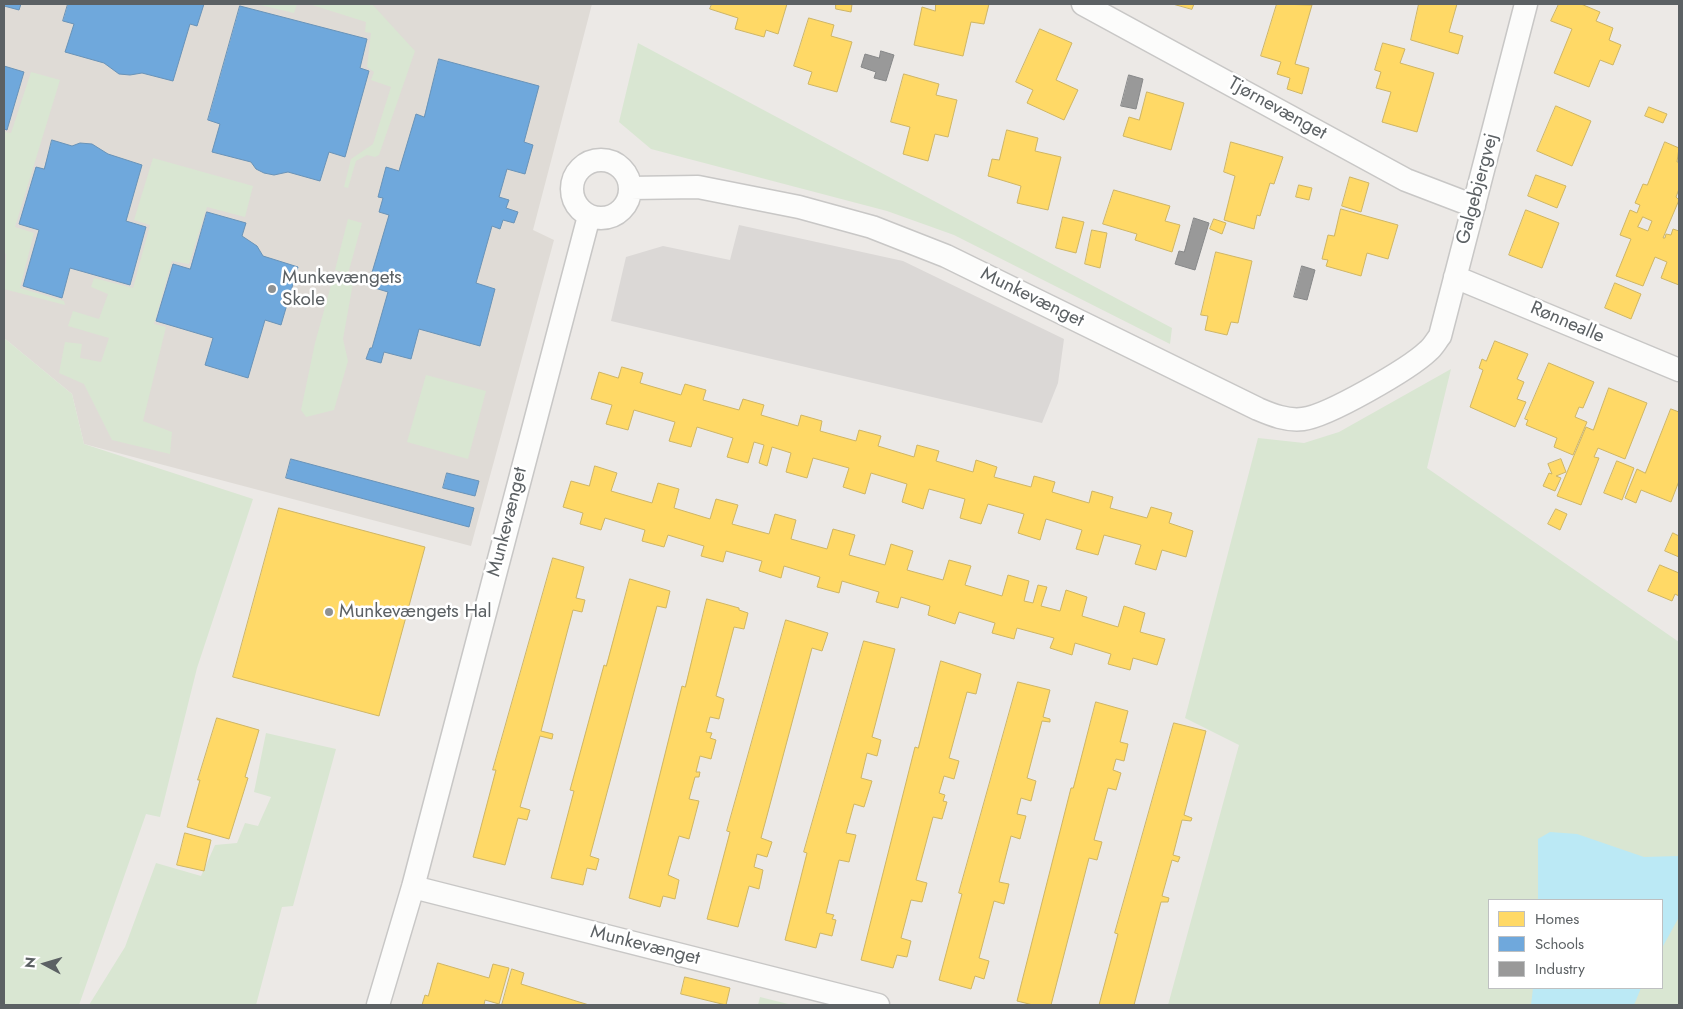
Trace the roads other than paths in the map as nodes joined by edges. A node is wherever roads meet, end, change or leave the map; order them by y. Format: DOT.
graph roads {
  1 [pos="1084,4"];
  2 [pos="1526,4"];
  3 [pos="630,188"];
  4 [pos="1474,206"];
  5 [pos="589,216"];
  6 [pos="1455,276"];
  7 [pos="1412,363"];
  8 [pos="1679,370"];
  9 [pos="413,887"];
  10 [pos="378,1005"];
  11 [pos="878,1005"];
  1 -- 4 [label="street, Tjørnevænget"];
  2 -- 4 [label="street, Galgebjergvej"];
  3 -- 5 [label="street"];
  3 -- 5 [label="street"];
  3 -- 7 [label="street, Munkevænget"];
  4 -- 6 [label="street, Galgebjergvej"];
  5 -- 9 [label="street, Munkevænget"];
  6 -- 7 [label="street, Galgebjergvej"];
  6 -- 8 [label="street, Rønnealle"];
  9 -- 10 [label="street, Munkevænget"];
  9 -- 11 [label="street, Munkevænget"];
}
